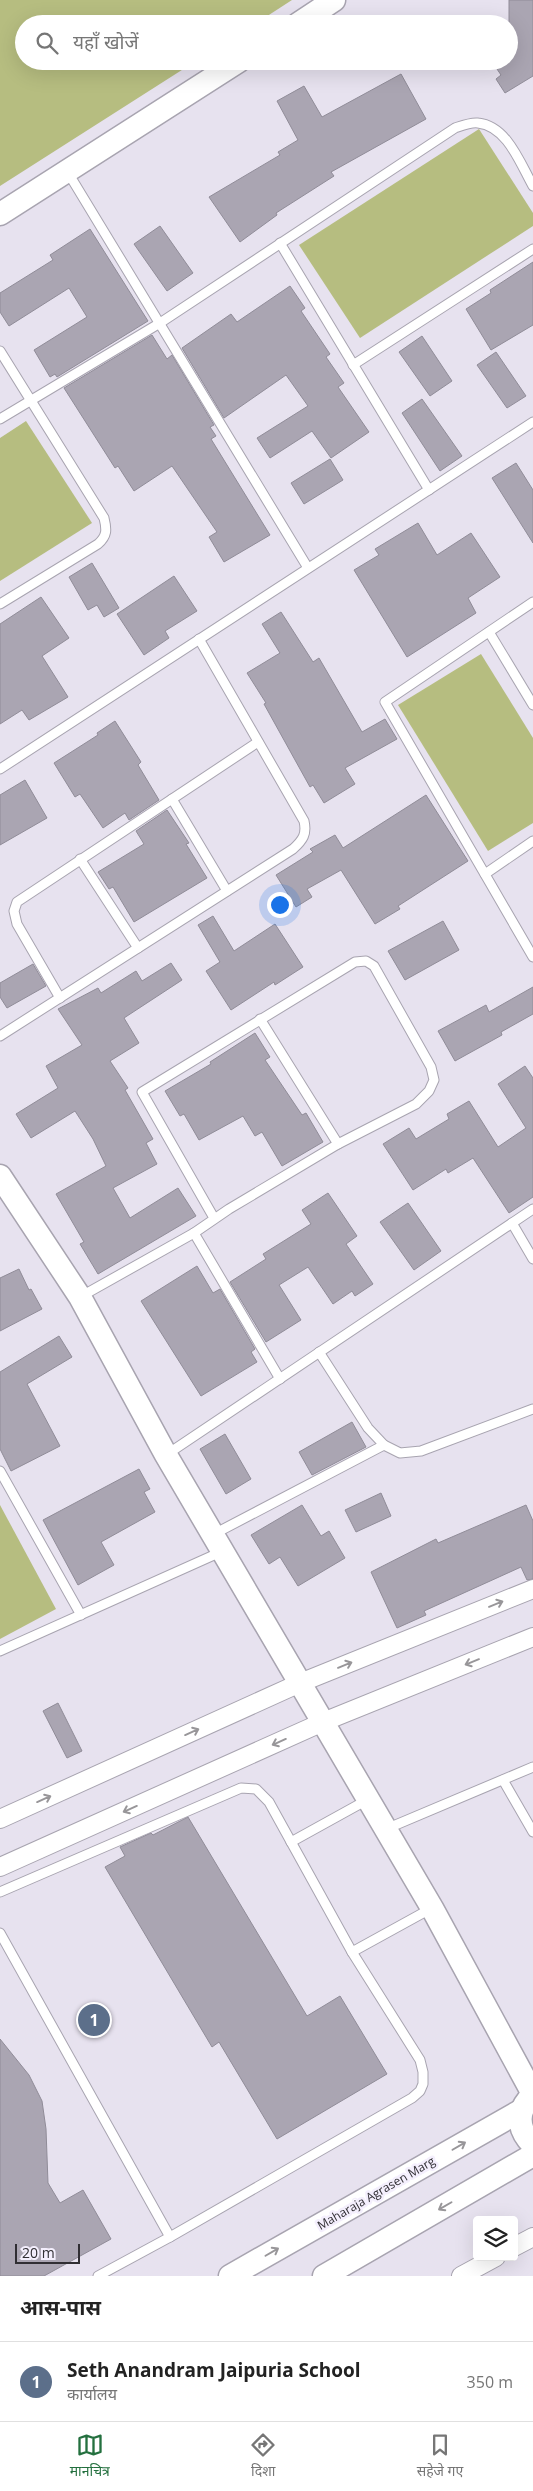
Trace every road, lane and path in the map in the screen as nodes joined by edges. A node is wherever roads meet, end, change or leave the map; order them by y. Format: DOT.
graph roads {
  1 [pos="334,0"];
  2 [pos="312,15"];
  3 [pos="225,70"];
  4 [pos="67,171"];
  5 [pos="533,186"];
  6 [pos="0,214"];
  7 [pos="280,243"];
  8 [pos="533,249"];
  9 [pos="160,323"];
  10 [pos="0,351"];
  11 [pos="353,365"];
  12 [pos="31,400"];
  13 [pos="0,419"];
  14 [pos="532,424"];
  15 [pos="429,490"];
  16 [pos="308,568"];
  17 [pos="533,602"];
  18 [pos="0,604"];
  19 [pos="489,632"];
  20 [pos="199,639"];
  21 [pos="533,705"];
  22 [pos="258,742"];
  23 [pos="0,769"];
  24 [pos="172,799"];
  25 [pos="533,841"];
  26 [pos="80,859"];
  27 [pos="484,874"];
  28 [pos="227,891"];
  29 [pos="138,948"];
  30 [pos="533,957"];
  31 [pos="60,998"];
  32 [pos="260,1019"];
  33 [pos="0,1036"];
  34 [pos="338,1144"];
  35 [pos="0,1176"];
  36 [pos="533,1209"];
  37 [pos="214,1218"];
  38 [pos="512,1223"];
  39 [pos="194,1233"];
  40 [pos="533,1259"];
  41 [pos="80,1297"];
  42 [pos="319,1352"];
  43 [pos="280,1379"];
  44 [pos="533,1409"];
  45 [pos="384,1445"];
  46 [pos="166,1455"];
  47 [pos="1,1473"];
  48 [pos="218,1543"];
  49 [pos="533,1589"];
  50 [pos="81,1615"];
  51 [pos="533,1637"];
  52 [pos="0,1652"];
  53 [pos="300,1683"];
  54 [pos="323,1722"];
  55 [pos="533,1767"];
  56 [pos="503,1780"];
  57 [pos="368,1799"];
  58 [pos="0,1819"];
  59 [pos="386,1829"];
  60 [pos="533,1832"];
  61 [pos="291,1842"];
  62 [pos="0,1867"];
  63 [pos="0,1892"];
  64 [pos="432,1908"];
  65 [pos="0,1933"];
  66 [pos="352,1952"];
  67 [pos="529,2100"];
  68 [pos="533,2145"];
  69 [pos="533,2155"];
  70 [pos="170,2237"];
  71 [pos="533,2237"];
  72 [pos="518,2245"];
  73 [pos="489,2261"];
  74 [pos="98,2276"];
  75 [pos="230,2276"];
  76 [pos="324,2276"];
  77 [pos="461,2276"];
  1 -- 2 [label="street"];
  3 -- 4 [label="street"];
  4 -- 6 [label="street"];
  4 -- 9 [label="lane"];
  5 -- 7 [label="lane"];
  7 -- 9 [label="lane"];
  7 -- 11 [label="lane"];
  8 -- 11 [label="lane"];
  9 -- 12 [label="lane"];
  9 -- 16 [label="lane"];
  10 -- 12 [label="lane"];
  11 -- 15 [label="lane"];
  12 -- 13 [label="lane"];
  12 -- 18 [label="lane"];
  14 -- 15 [label="lane"];
  15 -- 16 [label="lane"];
  16 -- 20 [label="lane"];
  17 -- 19 [label="lane"];
  19 -- 21 [label="lane"];
  19 -- 27 [label="lane"];
  20 -- 22 [label="lane"];
  20 -- 23 [label="lane"];
  22 -- 24 [label="lane"];
  22 -- 28 [label="lane"];
  24 -- 26 [label="lane"];
  24 -- 28 [label="lane"];
  25 -- 27 [label="lane"];
  26 -- 29 [label="lane"];
  26 -- 31 [label="lane"];
  27 -- 30 [label="lane"];
  28 -- 29 [label="lane"];
  29 -- 31 [label="lane"];
  31 -- 33 [label="lane"];
  32 -- 34 [label="lane"];
  32 -- 34 [label="lane"];
  32 -- 37 [label="lane"];
  34 -- 37 [label="lane"];
  35 -- 41 [label="street"];
  36 -- 38 [label="lane"];
  37 -- 39 [label="lane"];
  38 -- 40 [label="lane"];
  38 -- 42 [label="lane"];
  39 -- 41 [label="lane"];
  39 -- 43 [label="lane"];
  41 -- 46 [label="street"];
  42 -- 43 [label="lane"];
  42 -- 45 [label="lane"];
  43 -- 46 [label="lane"];
  44 -- 45 [label="lane"];
  45 -- 48 [label="lane"];
  46 -- 48 [label="street"];
  47 -- 50 [label="lane"];
  48 -- 50 [label="lane"];
  48 -- 53 [label="street"];
  53 -- 49 [label="street, one-way"];
  50 -- 52 [label="lane"];
  51 -- 54 [label="street, one-way"];
  53 -- 54 [label="street"];
  58 -- 53 [label="street, one-way"];
  54 -- 57 [label="street"];
  54 -- 62 [label="street, one-way"];
  55 -- 56 [label="lane"];
  56 -- 59 [label="lane"];
  56 -- 60 [label="lane"];
  57 -- 59 [label="street"];
  57 -- 61 [label="lane"];
  59 -- 64 [label="street"];
  61 -- 63 [label="lane"];
  61 -- 66 [label="lane"];
  64 -- 66 [label="lane"];
  64 -- 67 [label="street"];
  65 -- 70 [label="lane"];
  66 -- 70 [label="lane"];
  67 -- 68 [label="street"];
  75 -- 67 [label="street, Maharaja Agrasen Marg, one-way"];
  69 -- 76 [label="street, one-way"];
  70 -- 74 [label="lane"];
  71 -- 72 [label="street"];
  73 -- 77 [label="street"];
}
